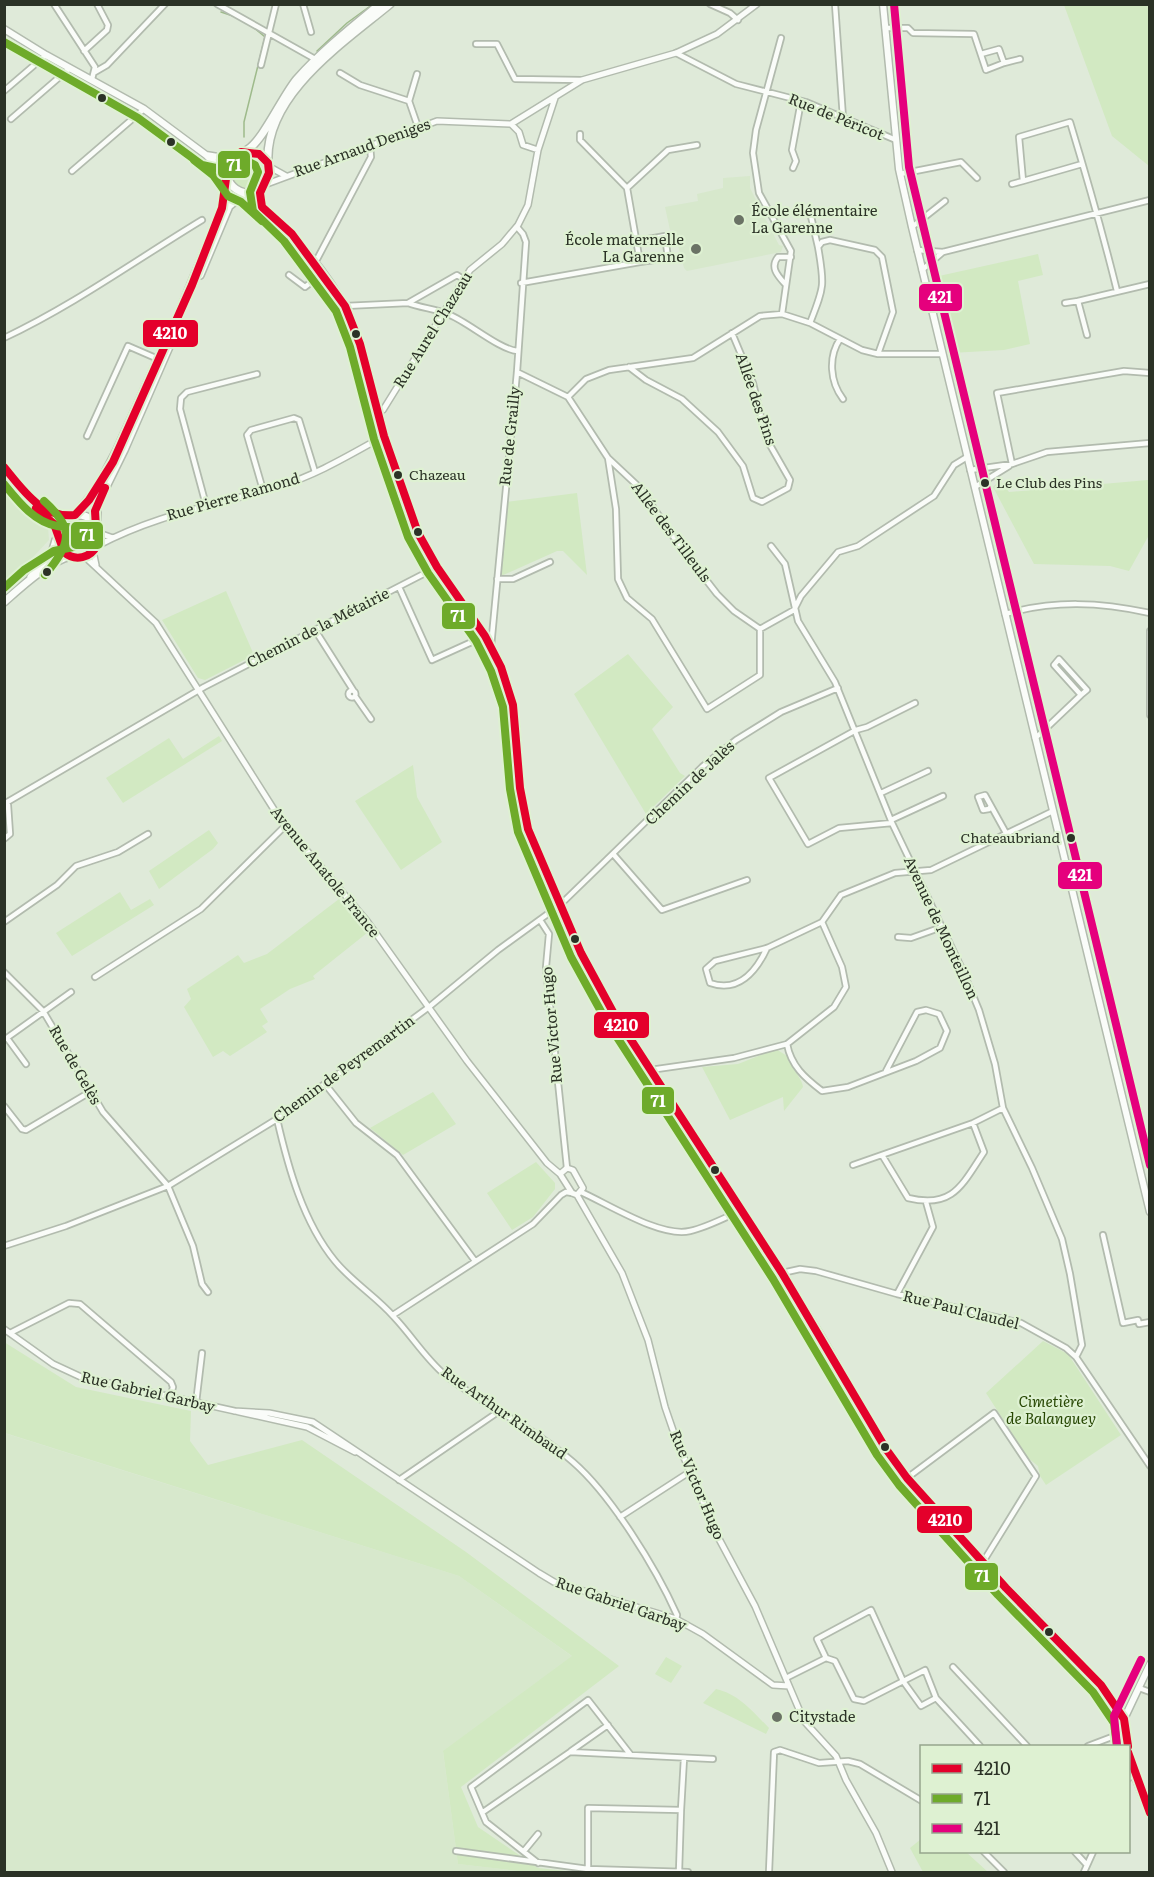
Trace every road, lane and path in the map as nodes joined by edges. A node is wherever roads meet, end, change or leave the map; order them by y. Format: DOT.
graph roads {
  1 [pos="97,4"];
  2 [pos="165,4"];
  3 [pos="217,4"];
  4 [pos="276,4"];
  5 [pos="303,4"];
  6 [pos="380,4"];
  7 [pos="390,4"];
  8 [pos="710,4"];
  9 [pos="757,4"];
  10 [pos="835,4"];
  11 [pos="883,4"];
  12 [pos="56,5"];
  13 [pos="738,20"];
  14 [pos="885,28"];
  15 [pos="4,29"];
  16 [pos="268,32"];
  17 [pos="311,32"];
  18 [pos="781,38"];
  19 [pos="476,45"];
  20 [pos="84,51"];
  21 [pos="676,53"];
  22 [pos="981,54"];
  23 [pos="46,56"];
  24 [pos="315,59"];
  25 [pos="1020,59"];
  26 [pos="1004,63"];
  27 [pos="261,65"];
  28 [pos="70,68"];
  29 [pos="95,72"];
  30 [pos="340,73"];
  31 [pos="417,74"];
  32 [pos="92,79"];
  33 [pos="582,80"];
  34 [pos="4,91"];
  35 [pos="768,91"];
  36 [pos="555,98"];
  37 [pos="409,100"];
  38 [pos="801,100"];
  39 [pos="144,109"];
  40 [pos="843,118"];
  41 [pos="11,119"];
  42 [pos="1077,119"];
  43 [pos="1070,122"];
  44 [pos="511,124"];
  45 [pos="418,127"];
  46 [pos="580,134"];
  47 [pos="896,140"];
  48 [pos="370,146"];
  49 [pos="698,146"];
  50 [pos="247,150"];
  51 [pos="538,150"];
  52 [pos="235,154"];
  53 [pos="206,155"];
  54 [pos="1082,164"];
  55 [pos="268,165"];
  56 [pos="793,168"];
  57 [pos="72,171"];
  58 [pos="900,174"];
  59 [pos="286,176"];
  60 [pos="227,177"];
  61 [pos="977,178"];
  62 [pos="1023,181"];
  63 [pos="1012,184"];
  64 [pos="263,187"];
  65 [pos="627,188"];
  66 [pos="246,193"];
  67 [pos="1149,200"];
  68 [pos="945,201"];
  69 [pos="262,207"];
  70 [pos="810,212"];
  71 [pos="1097,213"];
  72 [pos="202,220"];
  73 [pos="517,227"];
  74 [pos="912,227"];
  75 [pos="638,241"];
  76 [pos="818,247"];
  77 [pos="917,250"];
  78 [pos="943,252"];
  79 [pos="791,257"];
  80 [pos="640,262"];
  81 [pos="315,263"];
  82 [pos="922,270"];
  83 [pos="323,273"];
  84 [pos="289,275"];
  85 [pos="463,279"];
  86 [pos="521,282"];
  87 [pos="1149,284"];
  88 [pos="786,285"];
  89 [pos="1117,291"];
  90 [pos="1078,300"];
  91 [pos="408,303"];
  92 [pos="1065,303"];
  93 [pos="345,306"];
  94 [pos="442,312"];
  95 [pos="782,314"];
  96 [pos="810,323"];
  97 [pos="732,333"];
  98 [pos="1087,336"];
  99 [pos="4,338"];
  100 [pos="840,339"];
  101 [pos="517,351"];
  102 [pos="878,354"];
  103 [pos="942,354"];
  104 [pos="158,359"];
  105 [pos="629,367"];
  106 [pos="517,372"];
  107 [pos="158,373"];
  108 [pos="1149,373"];
  109 [pos="257,374"];
  110 [pos="567,397"];
  111 [pos="843,399"];
  112 [pos="377,412"];
  113 [pos="87,436"];
  114 [pos="384,436"];
  115 [pos="1149,443"];
  116 [pos="967,457"];
  117 [pos="608,458"];
  118 [pos="1012,464"];
  119 [pos="4,466"];
  120 [pos="970,470"];
  121 [pos="315,472"];
  122 [pos="4,474"];
  123 [pos="975,488"];
  124 [pos="263,490"];
  125 [pos="206,505"];
  126 [pos="72,516"];
  127 [pos="98,530"];
  128 [pos="57,535"];
  129 [pos="113,538"];
  130 [pos="771,546"];
  131 [pos="95,549"];
  132 [pos="71,556"];
  133 [pos="84,556"];
  134 [pos="550,562"];
  135 [pos="97,566"];
  136 [pos="437,567"];
  137 [pos="30,579"];
  138 [pos="497,579"];
  139 [pos="399,587"];
  140 [pos="4,602"];
  141 [pos="794,610"];
  142 [pos="1149,613"];
  143 [pos="1005,614"];
  144 [pos="760,628"];
  145 [pos="315,630"];
  146 [pos="1149,631"];
  147 [pos="485,636"];
  148 [pos="491,647"];
  149 [pos="838,688"];
  150 [pos="199,691"];
  151 [pos="1081,695"];
  152 [pos="915,703"];
  153 [pos="1149,715"];
  154 [pos="371,719"];
  155 [pos="856,730"];
  156 [pos="1035,738"];
  157 [pos="928,771"];
  158 [pos="880,793"];
  159 [pos="943,796"];
  160 [pos="6,805"];
  161 [pos="991,806"];
  162 [pos="1053,811"];
  163 [pos="892,821"];
  164 [pos="285,826"];
  165 [pos="1006,833"];
  166 [pos="147,834"];
  167 [pos="4,839"];
  168 [pos="614,855"];
  169 [pos="916,873"];
  170 [pos="747,880"];
  171 [pos="560,905"];
  172 [pos="540,920"];
  173 [pos="4,922"];
  174 [pos="822,922"];
  175 [pos="942,927"];
  176 [pos="898,937"];
  177 [pos="767,948"];
  178 [pos="4,972"];
  179 [pos="95,977"];
  180 [pos="71,992"];
  181 [pos="429,1007"];
  182 [pos="43,1011"];
  183 [pos="6,1039"];
  184 [pos="787,1044"];
  185 [pos="26,1064"];
  186 [pos="650,1070"];
  187 [pos="886,1071"];
  188 [pos="325,1084"];
  189 [pos="90,1092"];
  190 [pos="4,1106"];
  191 [pos="1003,1108"];
  192 [pos="277,1119"];
  193 [pos="973,1123"];
  194 [pos="882,1155"];
  195 [pos="853,1165"];
  196 [pos="567,1167"];
  197 [pos="560,1174"];
  198 [pos="168,1186"];
  199 [pos="577,1193"];
  200 [pos="926,1202"];
  201 [pos="742,1210"];
  202 [pos="1149,1212"];
  203 [pos="1103,1235"];
  204 [pos="4,1246"];
  205 [pos="475,1261"];
  206 [pos="782,1273"];
  207 [pos="208,1293"];
  208 [pos="897,1294"];
  209 [pos="393,1316"];
  210 [pos="1149,1322"];
  211 [pos="7,1331"];
  212 [pos="202,1353"];
  213 [pos="1076,1357"];
  214 [pos="170,1398"];
  215 [pos="196,1403"];
  216 [pos="498,1412"];
  217 [pos="1149,1466"];
  218 [pos="692,1471"];
  219 [pos="907,1478"];
  220 [pos="398,1480"];
  221 [pos="620,1517"];
  222 [pos="983,1562"];
  223 [pos="676,1619"];
  224 [pos="826,1658"];
  225 [pos="1149,1664"];
  226 [pos="952,1667"];
  227 [pos="786,1678"];
  228 [pos="903,1681"];
  229 [pos="789,1686"];
  230 [pos="1139,1688"];
  231 [pos="1149,1692"];
  232 [pos="936,1698"];
  233 [pos="1124,1719"];
  234 [pos="608,1725"];
  235 [pos="1125,1732"];
  236 [pos="979,1745"];
  237 [pos="1026,1745"];
  238 [pos="1091,1745"];
  239 [pos="1127,1745"];
  240 [pos="570,1752"];
  241 [pos="630,1755"];
  242 [pos="684,1758"];
  243 [pos="713,1759"];
  244 [pos="839,1763"];
  245 [pos="1131,1777"];
  246 [pos="920,1800"];
  247 [pos="681,1810"];
  248 [pos="483,1812"];
  249 [pos="1149,1814"];
  250 [pos="538,1834"];
  251 [pos="456,1851"];
  252 [pos="524,1851"];
  253 [pos="986,1853"];
  254 [pos="1077,1853"];
  255 [pos="1092,1853"];
  256 [pos="538,1863"];
  257 [pos="1087,1865"];
  258 [pos="588,1869"];
  259 [pos="679,1872"];
  260 [pos="688,1872"];
  261 [pos="769,1872"];
  262 [pos="892,1872"];
  263 [pos="1004,1872"];
  264 [pos="1084,1872"];
  1 -- 20 [label="street"];
  2 -- 29 [label="street"];
  3 -- 16 [label="street"];
  4 -- 16 [label="street"];
  5 -- 17 [label="street"];
  6 -- 24 [label="main road"];
  7 -- 55 [label="main road"];
  8 -- 13 [label="street"];
  9 -- 13 [label="street"];
  10 -- 40 [label="street"];
  11 -- 14 [label="main road"];
  12 -- 20 [label="street"];
  13 -- 21 [label="street"];
  14 -- 22 [label="street"];
  14 -- 47 [label="main road"];
  15 -- 23 [label="main road"];
  16 -- 24 [label="street"];
  16 -- 27 [label="street"];
  18 -- 35 [label="street"];
  19 -- 33 [label="street"];
  20 -- 29 [label="street"];
  21 -- 33 [label="street"];
  21 -- 35 [label="street, Rue de Péricot"];
  22 -- 26 [label="street"];
  22 -- 26 [label="street"];
  23 -- 28 [label="main road"];
  23 -- 34 [label="street"];
  24 -- 50 [label="main road"];
  25 -- 26 [label="street"];
  28 -- 32 [label="main road"];
  28 -- 41 [label="street"];
  29 -- 32 [label="street"];
  30 -- 37 [label="street"];
  31 -- 37 [label="street"];
  32 -- 39 [label="main road"];
  33 -- 36 [label="street"];
  35 -- 38 [label="street, Rue de Péricot"];
  35 -- 79 [label="street"];
  36 -- 44 [label="street"];
  36 -- 51 [label="street, Rue Aurel Chazeau"];
  37 -- 45 [label="street"];
  38 -- 40 [label="street, Rue de Péricot"];
  38 -- 56 [label="street"];
  39 -- 53 [label="main road"];
  39 -- 57 [label="street"];
  40 -- 47 [label="street, Rue de Péricot"];
  42 -- 43 [label="street"];
  43 -- 54 [label="street"];
  43 -- 62 [label="street"];
  44 -- 45 [label="street, Rue Arnaud Deniges"];
  44 -- 51 [label="street"];
  45 -- 48 [label="street, Rue Arnaud Deniges"];
  46 -- 65 [label="street"];
  47 -- 58 [label="main road"];
  48 -- 59 [label="street, Rue Arnaud Deniges"];
  48 -- 81 [label="street"];
  49 -- 65 [label="street"];
  50 -- 52 [label="main road"];
  50 -- 55 [label="main road"];
  51 -- 73 [label="street, Rue Aurel Chazeau"];
  52 -- 53 [label="main road"];
  52 -- 60 [label="main road"];
  53 -- 60 [label="main road"];
  54 -- 62 [label="street"];
  54 -- 71 [label="street"];
  55 -- 59 [label="street, Rue Arnaud Deniges"];
  55 -- 64 [label="main road"];
  58 -- 61 [label="street"];
  58 -- 74 [label="main road"];
  59 -- 64 [label="street, Rue Arnaud Deniges"];
  60 -- 66 [label="main road"];
  60 -- 104 [label="main road"];
  62 -- 63 [label="street"];
  64 -- 66 [label="main road"];
  64 -- 69 [label="street"];
  65 -- 75 [label="street"];
  66 -- 69 [label="street"];
  66 -- 107 [label="main road"];
  67 -- 71 [label="street"];
  68 -- 74 [label="street"];
  69 -- 81 [label="street"];
  70 -- 76 [label="street"];
  71 -- 78 [label="street"];
  71 -- 89 [label="street"];
  72 -- 99 [label="street"];
  73 -- 85 [label="street, Rue Aurel Chazeau"];
  73 -- 86 [label="street, Rue de Grailly"];
  74 -- 77 [label="main road"];
  75 -- 80 [label="street"];
  75 -- 80 [label="street"];
  76 -- 96 [label="street"];
  76 -- 102 [label="street"];
  77 -- 78 [label="street"];
  77 -- 82 [label="main road"];
  78 -- 82 [label="street"];
  79 -- 88 [label="street"];
  79 -- 88 [label="street"];
  80 -- 86 [label="street"];
  81 -- 83 [label="street"];
  82 -- 103 [label="main road"];
  83 -- 84 [label="street"];
  83 -- 93 [label="street"];
  85 -- 91 [label="street"];
  85 -- 94 [label="street, Rue Aurel Chazeau"];
  86 -- 101 [label="street, Rue de Grailly"];
  87 -- 89 [label="street"];
  88 -- 95 [label="street"];
  89 -- 90 [label="street"];
  90 -- 92 [label="street"];
  90 -- 98 [label="street"];
  91 -- 93 [label="street"];
  91 -- 94 [label="street"];
  93 -- 112 [label="street"];
  94 -- 101 [label="street"];
  94 -- 112 [label="street, Rue Aurel Chazeau"];
  95 -- 96 [label="street"];
  95 -- 97 [label="street"];
  96 -- 100 [label="street"];
  97 -- 105 [label="street"];
  97 -- 105 [label="street, Allée des Pins"];
  100 -- 102 [label="street"];
  100 -- 111 [label="street"];
  101 -- 106 [label="street, Rue de Grailly"];
  102 -- 103 [label="street"];
  103 -- 116 [label="main road"];
  104 -- 107 [label="street"];
  104 -- 113 [label="street"];
  104 -- 126 [label="main road"];
  105 -- 110 [label="street"];
  106 -- 110 [label="street"];
  106 -- 138 [label="street, Rue de Grailly"];
  107 -- 127 [label="main road"];
  108 -- 118 [label="street"];
  109 -- 125 [label="street"];
  110 -- 117 [label="street, Allée des Tilleuls"];
  112 -- 114 [label="street"];
  114 -- 121 [label="street, Rue Pierre Ramond"];
  114 -- 136 [label="street"];
  115 -- 118 [label="street"];
  116 -- 120 [label="main road"];
  116 -- 141 [label="street"];
  117 -- 144 [label="street, Allée des Tilleuls"];
  117 -- 144 [label="street"];
  118 -- 120 [label="street"];
  118 -- 123 [label="street"];
  119 -- 126 [label="street"];
  120 -- 123 [label="main road"];
  121 -- 124 [label="street, Rue Pierre Ramond"];
  121 -- 124 [label="street"];
  122 -- 128 [label="street"];
  123 -- 143 [label="main road"];
  124 -- 125 [label="street, Rue Pierre Ramond"];
  125 -- 129 [label="street, Rue Pierre Ramond"];
  126 -- 127 [label="main road"];
  126 -- 128 [label="main road"];
  127 -- 129 [label="street"];
  127 -- 131 [label="main road"];
  128 -- 132 [label="main road"];
  128 -- 137 [label="main road"];
  129 -- 131 [label="street, Rue Pierre Ramond"];
  130 -- 141 [label="street, Avenue de Monteillon"];
  131 -- 133 [label="main road"];
  131 -- 135 [label="street"];
  132 -- 133 [label="main road"];
  132 -- 137 [label="main road"];
  133 -- 135 [label="street, Avenue Anatole France"];
  134 -- 138 [label="street"];
  135 -- 150 [label="street, Avenue Anatole France"];
  136 -- 139 [label="street, Chemin de la Métairie"];
  136 -- 147 [label="street"];
  137 -- 140 [label="main road"];
  138 -- 148 [label="street, Rue de Grailly"];
  139 -- 145 [label="street, Chemin de la Métairie"];
  139 -- 147 [label="street"];
  141 -- 144 [label="street"];
  141 -- 149 [label="street, Avenue de Monteillon"];
  142 -- 143 [label="street"];
  143 -- 156 [label="main road"];
  145 -- 150 [label="street, Chemin de la Métairie"];
  145 -- 154 [label="street"];
  146 -- 153 [label="street"];
  147 -- 148 [label="street"];
  148 -- 171 [label="street"];
  149 -- 155 [label="street, Avenue de Monteillon"];
  149 -- 168 [label="street, Chemin de Jalès"];
  150 -- 160 [label="street, Chemin de la Métairie"];
  150 -- 164 [label="street, Avenue Anatole France"];
  151 -- 151 [label="street"];
  151 -- 156 [label="street"];
  152 -- 155 [label="street"];
  155 -- 158 [label="street, Avenue de Monteillon"];
  155 -- 163 [label="street"];
  156 -- 162 [label="main road"];
  157 -- 158 [label="street"];
  158 -- 163 [label="street, Avenue de Monteillon"];
  159 -- 163 [label="street"];
  160 -- 167 [label="street"];
  161 -- 165 [label="street"];
  162 -- 165 [label="street"];
  162 -- 202 [label="main road"];
  163 -- 169 [label="street, Avenue de Monteillon"];
  164 -- 179 [label="street"];
  164 -- 181 [label="street, Avenue Anatole France"];
  165 -- 169 [label="street"];
  166 -- 173 [label="street"];
  168 -- 170 [label="street"];
  168 -- 171 [label="street, Chemin de Jalès"];
  169 -- 174 [label="street"];
  169 -- 175 [label="street, Avenue de Monteillon"];
  171 -- 172 [label="street, Chemin de Jalès"];
  171 -- 186 [label="street"];
  172 -- 181 [label="street, Chemin de Peyremartin"];
  172 -- 196 [label="street, Rue Victor Hugo"];
  174 -- 177 [label="street"];
  174 -- 184 [label="street"];
  175 -- 176 [label="street"];
  175 -- 191 [label="street, Avenue de Monteillon"];
  177 -- 177 [label="street"];
  178 -- 182 [label="street, Rue de Gelès"];
  180 -- 182 [label="street"];
  181 -- 188 [label="street, Chemin de Peyremartin"];
  181 -- 197 [label="street, Avenue Anatole France"];
  182 -- 183 [label="street"];
  182 -- 189 [label="street, Rue de Gelès"];
  183 -- 185 [label="street"];
  184 -- 186 [label="street"];
  184 -- 187 [label="street"];
  186 -- 201 [label="street"];
  187 -- 187 [label="street"];
  188 -- 192 [label="street, Chemin de Peyremartin"];
  188 -- 205 [label="street"];
  189 -- 190 [label="street"];
  189 -- 198 [label="street, Rue de Gelès"];
  191 -- 193 [label="street"];
  191 -- 213 [label="street, Avenue de Monteillon"];
  192 -- 198 [label="street, Chemin de Peyremartin"];
  192 -- 209 [label="street, Rue Arthur Rimbaud"];
  193 -- 194 [label="street"];
  193 -- 200 [label="street"];
  194 -- 195 [label="street"];
  194 -- 200 [label="street"];
  196 -- 197 [label="street"];
  196 -- 199 [label="street"];
  197 -- 199 [label="street, Avenue Anatole France"];
  198 -- 204 [label="street, Chemin de Peyremartin"];
  198 -- 207 [label="street, Rue de Gelès"];
  199 -- 201 [label="street"];
  199 -- 205 [label="street"];
  199 -- 218 [label="street, Rue Victor Hugo"];
  200 -- 208 [label="street"];
  201 -- 206 [label="street"];
  203 -- 210 [label="street"];
  205 -- 209 [label="street"];
  206 -- 208 [label="street, Rue Paul Claudel"];
  206 -- 219 [label="street"];
  208 -- 213 [label="street, Rue Paul Claudel"];
  209 -- 216 [label="street, Rue Arthur Rimbaud"];
  211 -- 214 [label="street, Rue Gabriel Garbay"];
  211 -- 214 [label="street"];
  212 -- 215 [label="street"];
  213 -- 217 [label="street, Rue Paul Claudel"];
  214 -- 215 [label="street, Rue Gabriel Garbay"];
  215 -- 220 [label="street, Rue Gabriel Garbay"];
  216 -- 220 [label="street"];
  216 -- 221 [label="street, Rue Arthur Rimbaud"];
  218 -- 221 [label="street"];
  218 -- 227 [label="street, Rue Victor Hugo"];
  219 -- 222 [label="street"];
  219 -- 222 [label="street"];
  220 -- 223 [label="street, Rue Gabriel Garbay"];
  221 -- 223 [label="street, Rue Arthur Rimbaud"];
  222 -- 233 [label="street"];
  223 -- 229 [label="street, Rue Gabriel Garbay"];
  224 -- 227 [label="street"];
  224 -- 228 [label="street"];
  224 -- 228 [label="street"];
  225 -- 230 [label="main road"];
  226 -- 237 [label="street"];
  227 -- 229 [label="street, Rue Victor Hugo"];
  228 -- 232 [label="street"];
  228 -- 232 [label="street"];
  229 -- 244 [label="street, Rue Victor Hugo"];
  230 -- 231 [label="street"];
  230 -- 233 [label="main road"];
  232 -- 236 [label="street"];
  233 -- 235 [label="main road"];
  234 -- 240 [label="street"];
  234 -- 241 [label="street"];
  234 -- 248 [label="street"];
  235 -- 238 [label="street"];
  235 -- 239 [label="main road"];
  240 -- 241 [label="street"];
  240 -- 248 [label="street"];
  241 -- 242 [label="street"];
  242 -- 243 [label="street"];
  242 -- 247 [label="street"];
  244 -- 246 [label="street"];
  244 -- 261 [label="street"];
  244 -- 262 [label="street, Rue Victor Hugo"];
  245 -- 249 [label="main road"];
  247 -- 258 [label="street"];
  247 -- 259 [label="street"];
  248 -- 252 [label="street"];
  250 -- 252 [label="street"];
  251 -- 256 [label="street"];
  252 -- 256 [label="street"];
  253 -- 263 [label="street"];
  254 -- 257 [label="street"];
  255 -- 257 [label="street"];
  256 -- 258 [label="street"];
  257 -- 264 [label="street"];
  258 -- 259 [label="street"];
  259 -- 260 [label="street"];
}
